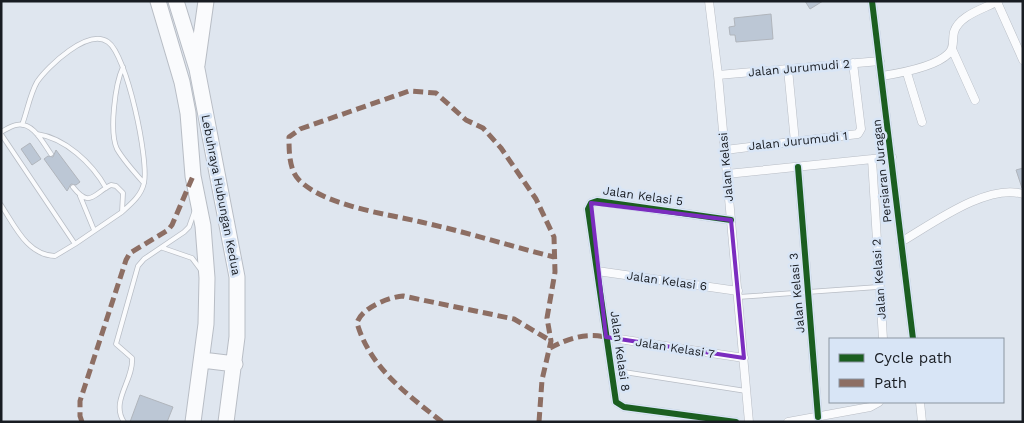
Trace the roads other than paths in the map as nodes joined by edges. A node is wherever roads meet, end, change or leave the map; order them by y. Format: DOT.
graph roads {
  1 [pos="148,1"];
  2 [pos="158,1"];
  3 [pos="176,1"];
  4 [pos="206,1"];
  5 [pos="709,1"];
  6 [pos="872,1"];
  7 [pos="998,1"];
  8 [pos="171,48"];
  9 [pos="952,49"];
  10 [pos="1023,60"];
  11 [pos="880,61"];
  12 [pos="853,63"];
  13 [pos="123,67"];
  14 [pos="197,69"];
  15 [pos="788,69"];
  16 [pos="906,72"];
  17 [pos="718,76"];
  18 [pos="882,76"];
  19 [pos="975,100"];
  20 [pos="922,122"];
  21 [pos="22,126"];
  22 [pos="1,133"];
  23 [pos="37,134"];
  24 [pos="795,142"];
  25 [pos="725,150"];
  26 [pos="51,154"];
  27 [pos="892,157"];
  28 [pos="872,160"];
  29 [pos="798,167"];
  30 [pos="727,174"];
  31 [pos="144,183"];
  32 [pos="74,187"];
  33 [pos="106,188"];
  34 [pos="1023,194"];
  35 [pos="80,196"];
  36 [pos="198,200"];
  37 [pos="1,205"];
  38 [pos="122,212"];
  39 [pos="731,220"];
  40 [pos="94,230"];
  41 [pos="901,242"];
  42 [pos="75,244"];
  43 [pos="162,248"];
  44 [pos="597,271"];
  45 [pos="207,278"];
  46 [pos="878,287"];
  47 [pos="808,292"];
  48 [pos="738,294"];
  49 [pos="606,337"];
  50 [pos="883,338"];
  51 [pos="913,338"];
  52 [pos="744,358"];
  53 [pos="202,360"];
  54 [pos="235,364"];
  55 [pos="611,370"];
  56 [pos="746,391"];
  57 [pos="877,403"];
  58 [pos="920,403"];
  59 [pos="818,416"];
  60 [pos="124,422"];
  61 [pos="193,422"];
  62 [pos="226,422"];
  63 [pos="736,422"];
  64 [pos="749,422"];
  65 [pos="788,422"];
  66 [pos="922,422"];
  1 -- 8 [label="highway"];
  2 -- 8 [label="highway, Lebuhraya Hubungan Kedua"];
  3 -- 14 [label="highway, Lebuhraya Hubungan Kedua"];
  4 -- 14 [label="highway"];
  5 -- 17 [label="street, Jalan Kelasi"];
  6 -- 11 [label="street, Persiaran Juragan"];
  7 -- 9 [label="street"];
  7 -- 10 [label="street"];
  8 -- 36 [label="highway, Lebuhraya Hubungan Kedua"];
  9 -- 16 [label="street"];
  9 -- 19 [label="street"];
  11 -- 12 [label="street, Jalan Jurumudi 2"];
  11 -- 18 [label="street, Persiaran Juragan"];
  12 -- 15 [label="street, Jalan Jurumudi 2"];
  12 -- 24 [label="street, Jalan Jurumudi 1"];
  13 -- 21 [label="lane"];
  13 -- 31 [label="lane"];
  13 -- 31 [label="lane"];
  14 -- 54 [label="highway, Lebuhraya Hubungan Kedua"];
  15 -- 17 [label="street, Jalan Jurumudi 2"];
  15 -- 24 [label="street"];
  16 -- 18 [label="street"];
  16 -- 20 [label="street"];
  17 -- 25 [label="street, Jalan Kelasi"];
  18 -- 27 [label="street, Persiaran Juragan"];
  21 -- 22 [label="lane"];
  21 -- 23 [label="lane"];
  22 -- 42 [label="lane"];
  23 -- 26 [label="lane"];
  23 -- 33 [label="lane"];
  24 -- 25 [label="street, Jalan Jurumudi 1"];
  25 -- 30 [label="street, Jalan Kelasi"];
  27 -- 28 [label="street"];
  27 -- 41 [label="street, Persiaran Juragan"];
  28 -- 29 [label="street"];
  28 -- 46 [label="street, Jalan Kelasi 2"];
  29 -- 30 [label="street"];
  29 -- 47 [label="street, Jalan Kelasi 3"];
  30 -- 39 [label="street, Jalan Kelasi"];
  31 -- 38 [label="lane"];
  32 -- 35 [label="lane"];
  33 -- 35 [label="lane"];
  33 -- 38 [label="lane"];
  34 -- 41 [label="street"];
  35 -- 40 [label="lane"];
  36 -- 43 [label="lane"];
  36 -- 45 [label="highway, Lebuhraya Hubungan Kedua"];
  37 -- 42 [label="lane"];
  38 -- 40 [label="lane"];
  39 -- 44 [label="street, Jalan Kelasi 5"];
  39 -- 48 [label="street, Jalan Kelasi"];
  40 -- 42 [label="lane"];
  41 -- 51 [label="street, Persiaran Juragan"];
  43 -- 45 [label="lane"];
  43 -- 60 [label="lane"];
  44 -- 48 [label="street, Jalan Kelasi 6"];
  44 -- 49 [label="street, Jalan Kelasi 8"];
  45 -- 53 [label="highway, Lebuhraya Hubungan Kedua"];
  46 -- 47 [label="lane"];
  46 -- 50 [label="street, Jalan Kelasi 2"];
  47 -- 48 [label="lane"];
  47 -- 59 [label="street, Jalan Kelasi 3"];
  48 -- 52 [label="street, Jalan Kelasi"];
  49 -- 52 [label="street, Jalan Kelasi 7"];
  49 -- 55 [label="street, Jalan Kelasi 8"];
  52 -- 56 [label="street, Jalan Kelasi"];
  53 -- 54 [label="highway"];
  53 -- 61 [label="highway, Lebuhraya Hubungan Kedua"];
  54 -- 62 [label="highway, Lebuhraya Hubungan Kedua"];
  55 -- 56 [label="lane"];
  55 -- 63 [label="street, Jalan Kelasi 8"];
  56 -- 64 [label="street, Jalan Kelasi"];
  57 -- 59 [label="street"];
  58 -- 66 [label="street"];
  59 -- 65 [label="street"];
}
